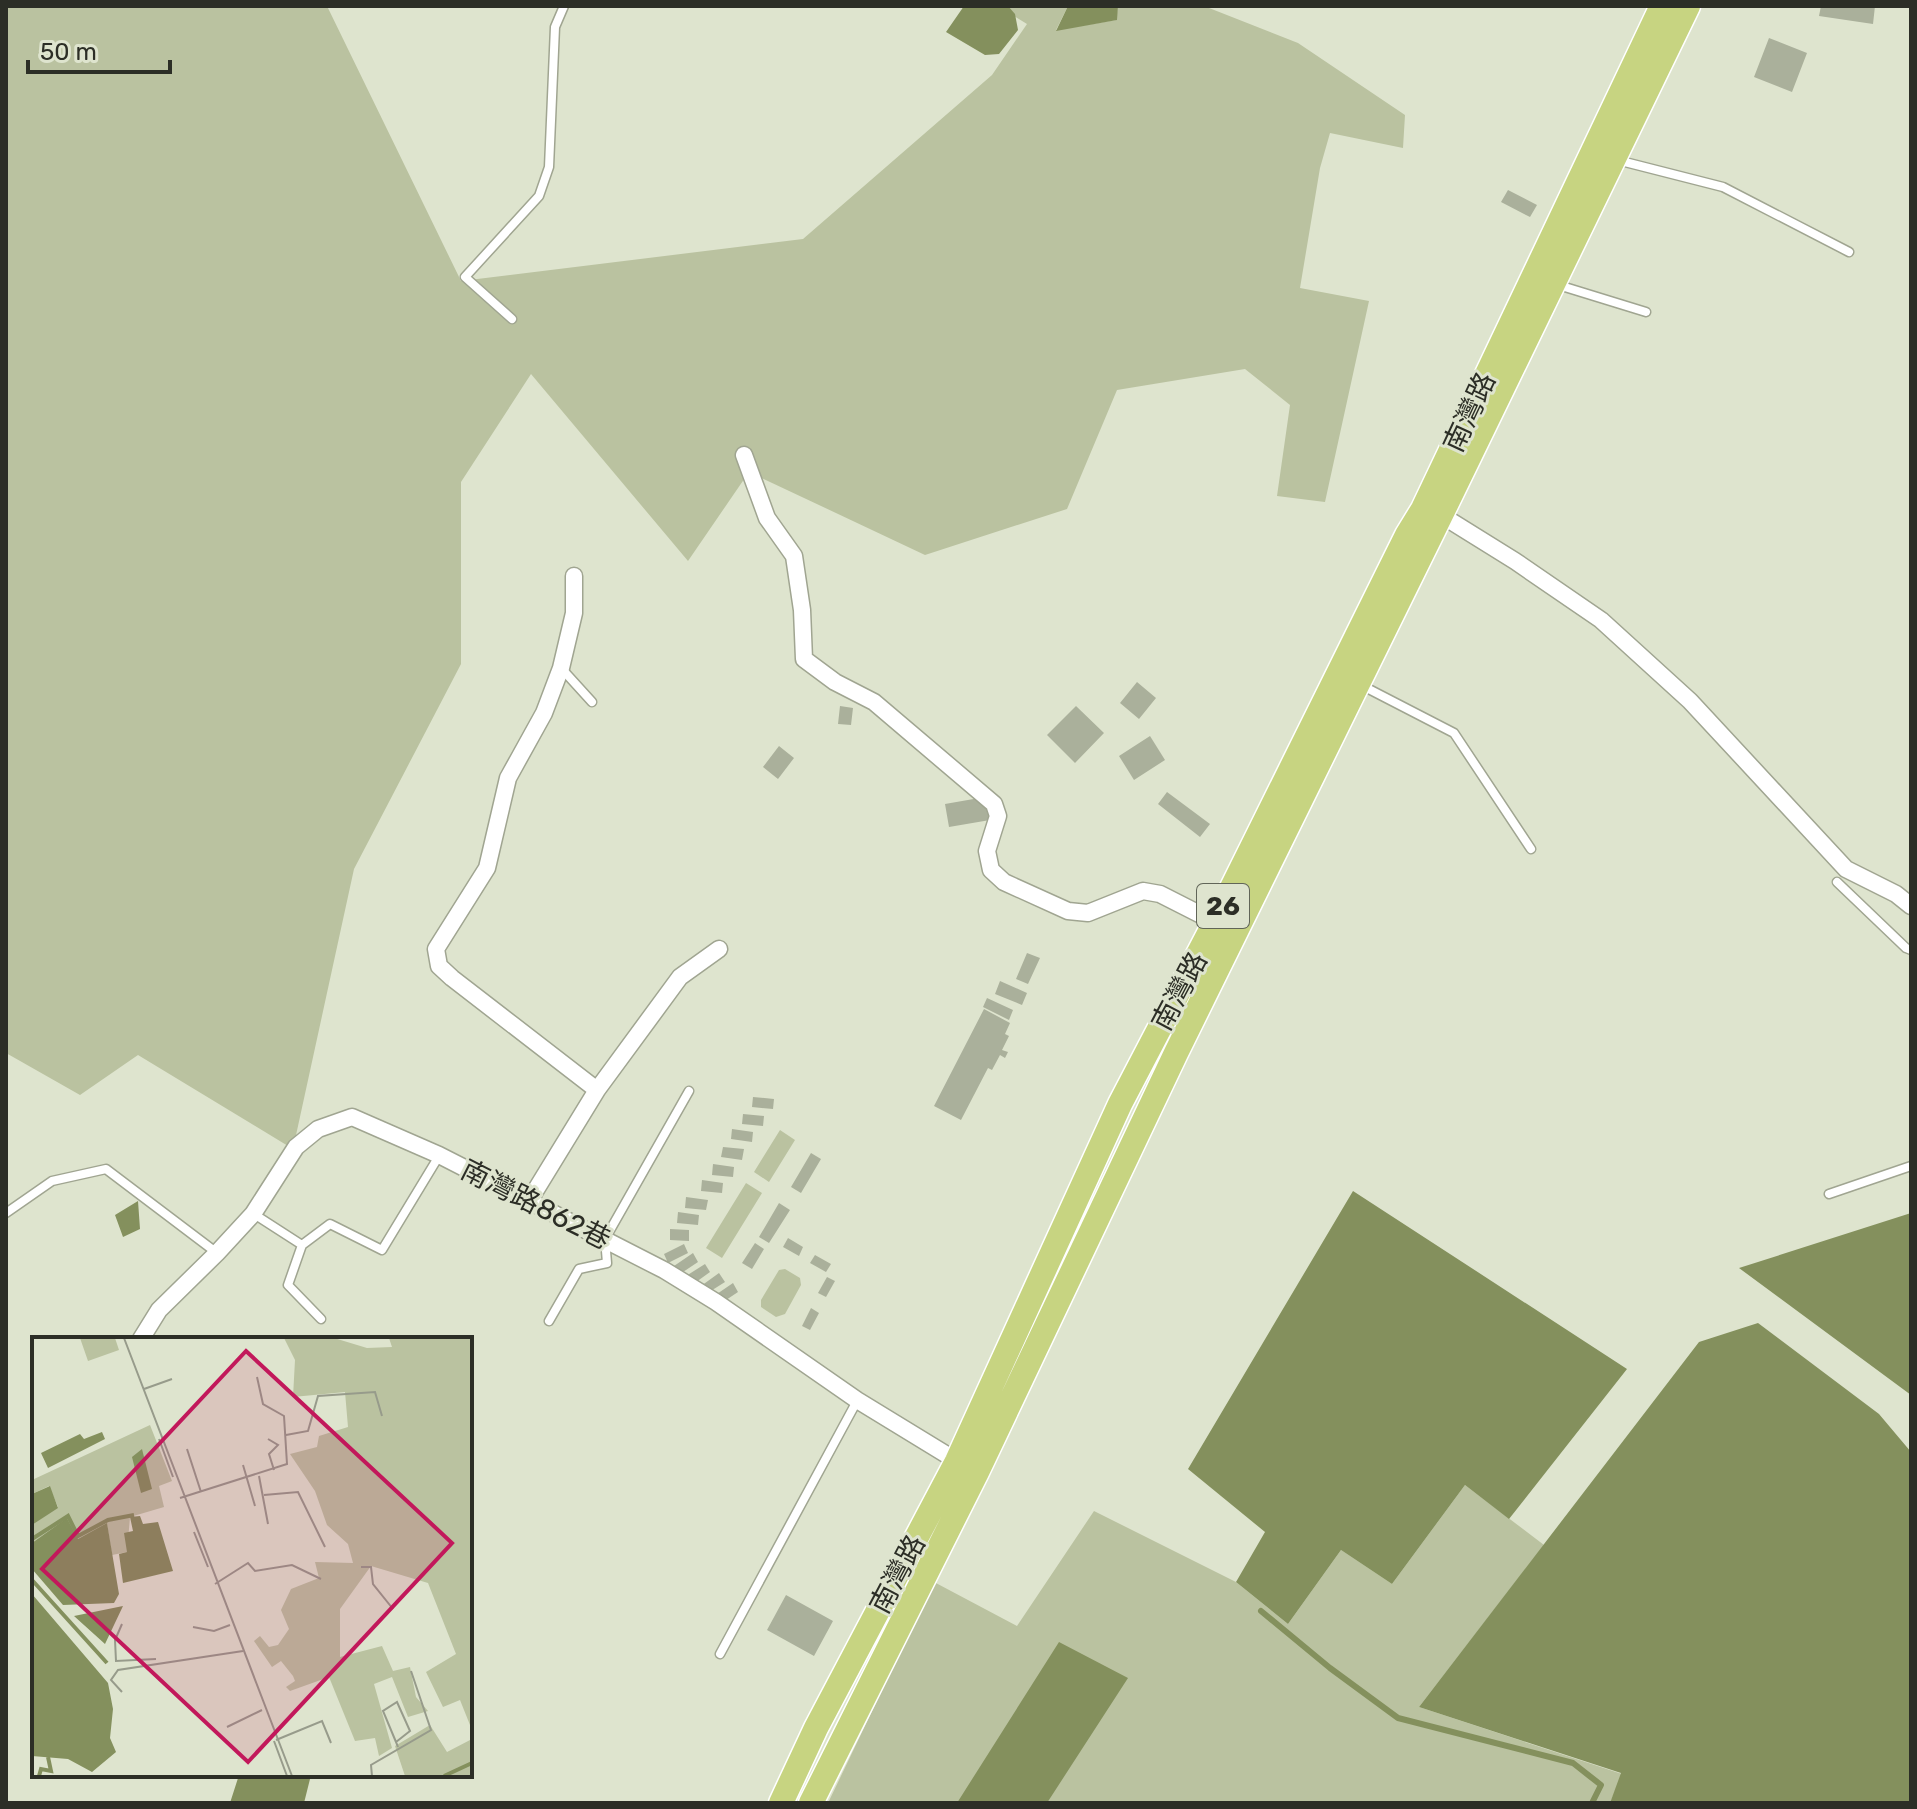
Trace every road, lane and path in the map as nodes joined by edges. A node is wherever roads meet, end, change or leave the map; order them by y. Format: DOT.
graph roads {
  1 [pos="564,6"];
  2 [pos="1662,6"];
  3 [pos="1688,6"];
  4 [pos="1614,159"];
  5 [pos="1849,252"];
  6 [pos="1554,284"];
  7 [pos="1646,312"];
  8 [pos="512,319"];
  9 [pos="744,455"];
  10 [pos="1432,512"];
  11 [pos="574,576"];
  12 [pos="561,668"];
  13 [pos="1358,684"];
  14 [pos="592,702"];
  15 [pos="1531,849"];
  16 [pos="1837,882"];
  17 [pos="1911,906"];
  18 [pos="1225,928"];
  19 [pos="719,949"];
  20 [pos="1911,950"];
  21 [pos="597,1090"];
  22 [pos="689,1091"];
  23 [pos="439,1155"];
  24 [pos="1911,1166"];
  25 [pos="1829,1194"];
  26 [pos="529,1201"];
  27 [pos="6,1213"];
  28 [pos="253,1214"];
  29 [pos="605,1239"];
  30 [pos="302,1245"];
  31 [pos="217,1253"];
  32 [pos="321,1319"];
  33 [pos="549,1321"];
  34 [pos="142,1337"];
  35 [pos="857,1400"];
  36 [pos="967,1467"];
  37 [pos="720,1654"];
  38 [pos="781,1803"];
  39 [pos="811,1803"];
  1 -- 8 [label="lane"];
  2 -- 10 [label="main road, 南灣路 / 26"];
  3 -- 4 [label="main road, 南灣路 / 26"];
  4 -- 5 [label="lane"];
  4 -- 6 [label="main road, 南灣路 / 26"];
  6 -- 7 [label="lane"];
  6 -- 10 [label="main road, 南灣路 / 26"];
  9 -- 18 [label="street"];
  10 -- 13 [label="main road, 南灣路 / 26"];
  10 -- 17 [label="street"];
  10 -- 18 [label="main road, 南灣路 / 26"];
  11 -- 12 [label="street"];
  12 -- 14 [label="lane"];
  12 -- 21 [label="street"];
  13 -- 15 [label="lane"];
  13 -- 18 [label="main road, 南灣路 / 26"];
  16 -- 20 [label="lane"];
  18 -- 36 [label="main road, 南灣路 / 26"];
  19 -- 21 [label="street"];
  21 -- 26 [label="street"];
  22 -- 29 [label="lane"];
  23 -- 26 [label="street, 南灣路862巷"];
  23 -- 28 [label="street, 南灣路862巷"];
  23 -- 30 [label="lane"];
  24 -- 25 [label="lane"];
  26 -- 29 [label="street, 南灣路862巷"];
  27 -- 31 [label="lane"];
  28 -- 30 [label="lane"];
  28 -- 31 [label="street, 南灣路862巷"];
  29 -- 33 [label="lane"];
  29 -- 35 [label="street, 南灣路862巷"];
  30 -- 32 [label="lane"];
  31 -- 34 [label="street, 南灣路862巷"];
  35 -- 36 [label="street, 南灣路862巷"];
  35 -- 37 [label="lane"];
  36 -- 38 [label="main road, 南灣路 / 26"];
  36 -- 39 [label="main road, 南灣路 / 26"];
}
